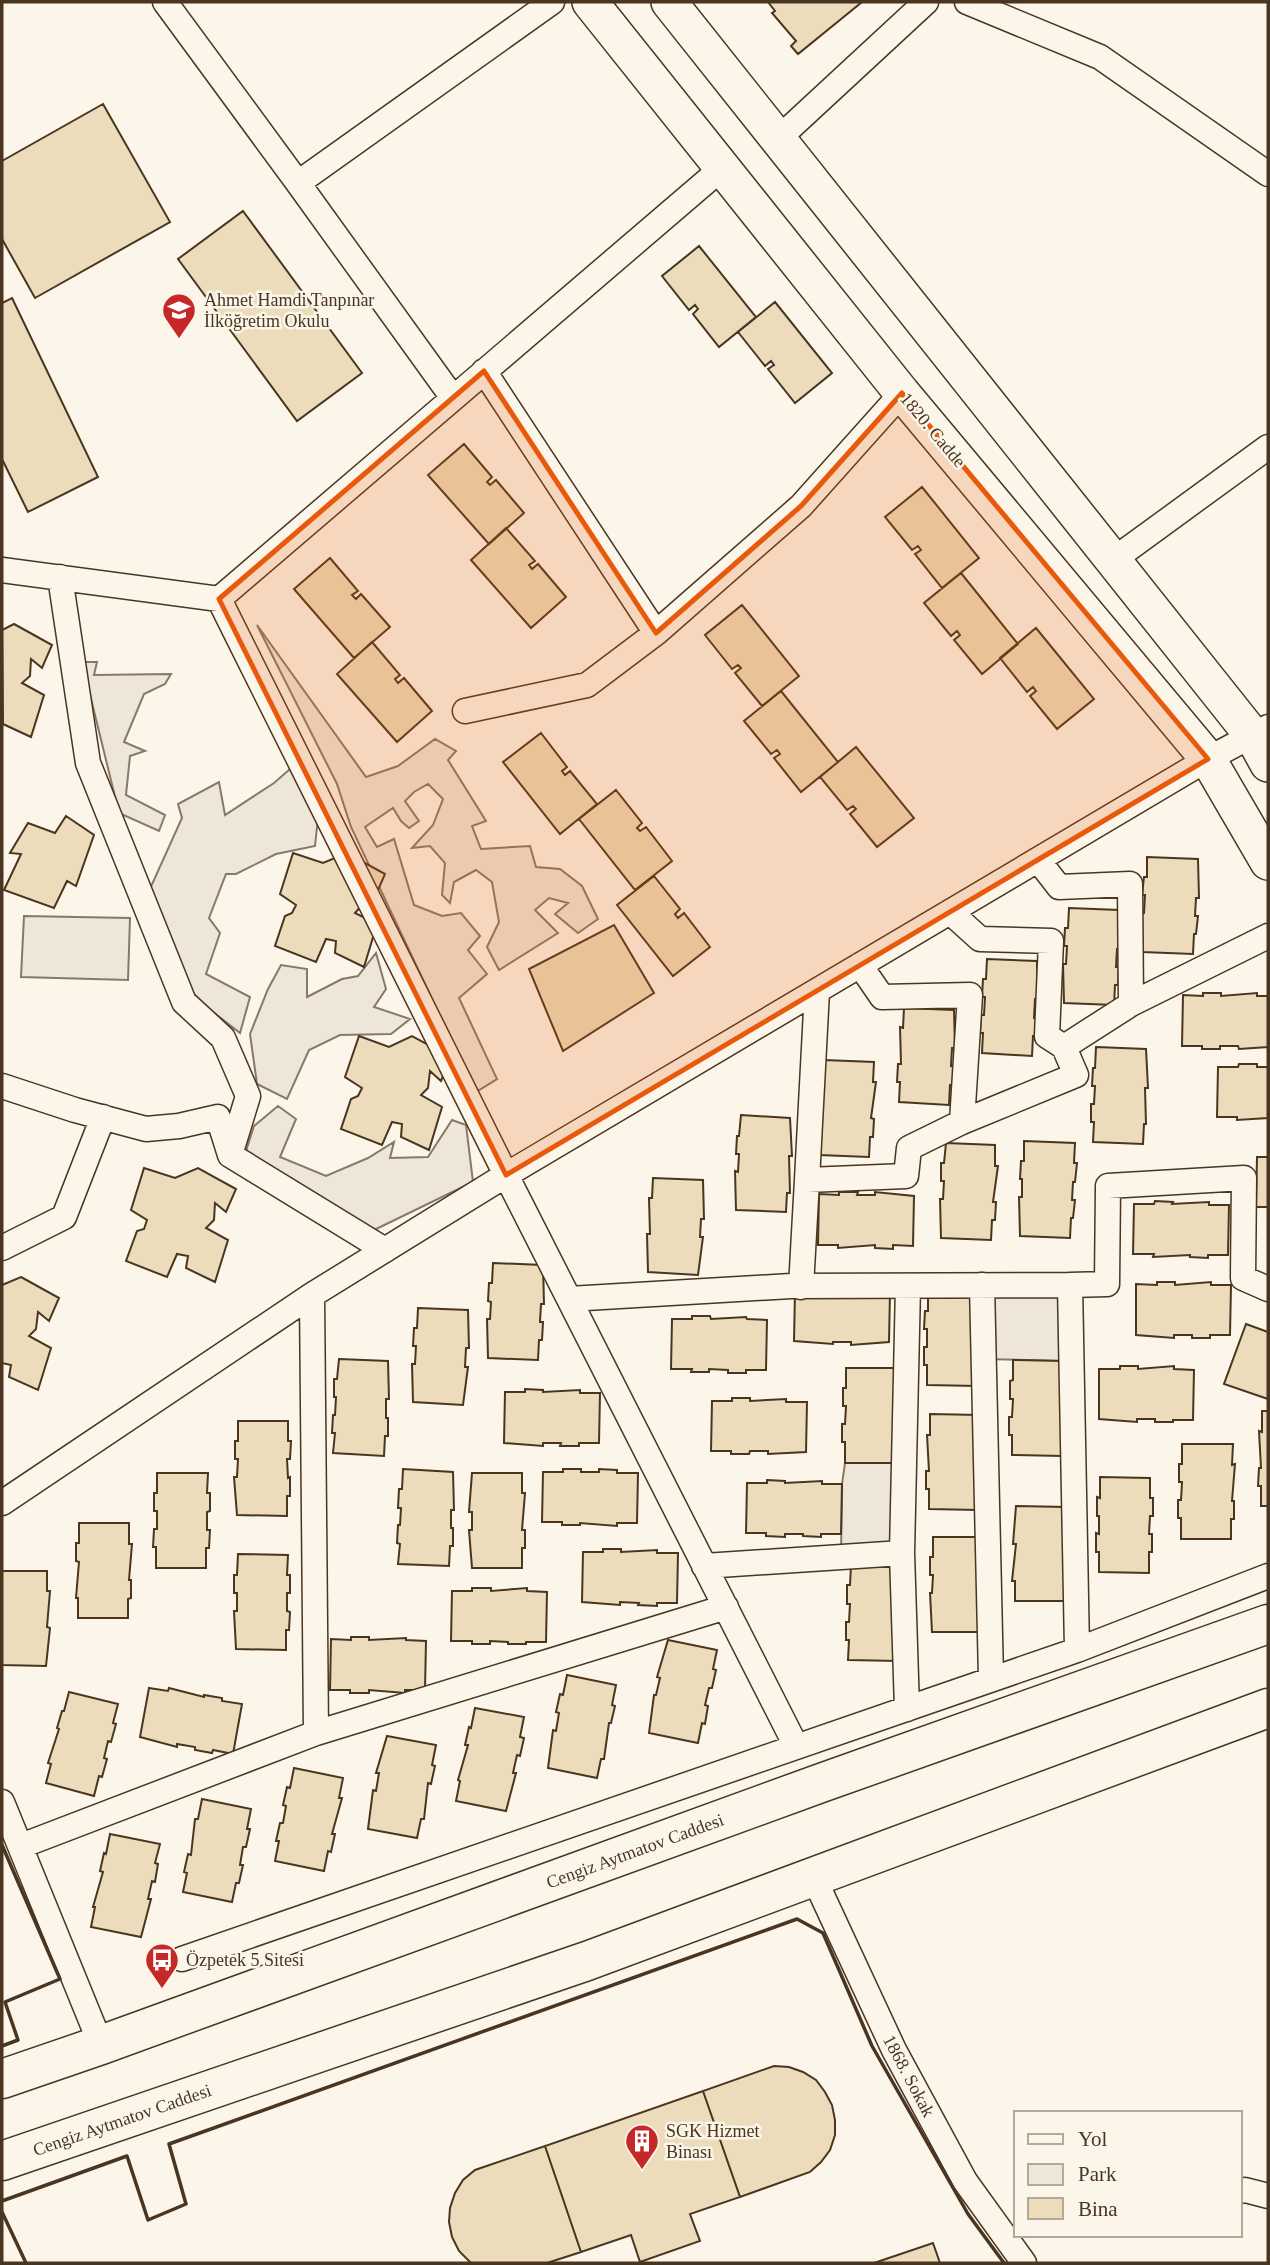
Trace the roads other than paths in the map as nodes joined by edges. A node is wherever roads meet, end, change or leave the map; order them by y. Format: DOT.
graph roads {
  1 [pos="164,2"];
  2 [pos="552,2"];
  3 [pos="590,2"];
  4 [pos="668,2"];
  5 [pos="926,2"];
  6 [pos="967,2"];
  7 [pos="778,139"];
  8 [pos="722,168"];
  9 [pos="1268,174"];
  10 [pos="298,183"];
  11 [pos="484,371"];
  12 [pos="902,393"];
  13 [pos="453,398"];
  14 [pos="1268,447"];
  15 [pos="1113,560"];
  16 [pos="2,570"];
  17 [pos="60,578"];
  18 [pos="219,599"];
  19 [pos="656,633"];
  20 [pos="465,711"];
  21 [pos="1263,742"];
  22 [pos="1208,759"];
  23 [pos="1038,860"];
  24 [pos="1268,862"];
  25 [pos="950,912"];
  26 [pos="1268,936"];
  27 [pos="860,965"];
  28 [pos="817,991"];
  29 [pos="1131,1004"];
  30 [pos="1064,1047"];
  31 [pos="2,1086"];
  32 [pos="103,1117"];
  33 [pos="961,1122"];
  34 [pos="230,1155"];
  35 [pos="506,1175"];
  36 [pos="807,1180"];
  37 [pos="2,1248"];
  38 [pos="385,1250"];
  39 [pos="982,1285"];
  40 [pos="1070,1285"];
  41 [pos="908,1286"];
  42 [pos="801,1287"];
  43 [pos="1268,1289"];
  44 [pos="312,1295"];
  45 [pos="569,1299"];
  46 [pos="2,1503"];
  47 [pos="902,1552"];
  48 [pos="704,1566"];
  49 [pos="1268,1576"];
  50 [pos="726,1608"];
  51 [pos="1268,1624"];
  52 [pos="1077,1650"];
  53 [pos="991,1679"];
  54 [pos="1268,1708"];
  55 [pos="907,1709"];
  56 [pos="316,1733"];
  57 [pos="796,1746"];
  58 [pos="2,1802"];
  59 [pos="21,1846"];
  60 [pos="814,1878"];
  61 [pos="182,1959"];
  62 [pos="101,2045"];
  63 [pos="2,2079"];
  64 [pos="2,2161"];
  65 [pos="1242,2191"];
  66 [pos="1268,2196"];
  67 [pos="1014,2237"];
  68 [pos="1024,2263"];
  1 -- 10 [label="street"];
  2 -- 10 [label="street"];
  3 -- 8 [label="main road, 1820. Cadde"];
  4 -- 7 [label="main road"];
  5 -- 7 [label="street"];
  6 -- 9 [label="street"];
  7 -- 15 [label="main road"];
  8 -- 11 [label="street"];
  8 -- 12 [label="main road, 1820. Cadde"];
  10 -- 13 [label="street"];
  11 -- 13 [label="street"];
  11 -- 19 [label="street"];
  12 -- 19 [label="street"];
  12 -- 22 [label="main road, 1820. Cadde"];
  13 -- 18 [label="street"];
  14 -- 15 [label="street"];
  15 -- 21 [label="main road"];
  16 -- 17 [label="street"];
  17 -- 18 [label="street"];
  17 -- 34 [label="street"];
  18 -- 35 [label="street"];
  19 -- 20 [label="street"];
  21 -- 22 [label="street"];
  22 -- 23 [label="street"];
  22 -- 24 [label="main road, 1820. Cadde"];
  23 -- 25 [label="street"];
  23 -- 29 [label="street"];
  25 -- 27 [label="street"];
  25 -- 30 [label="street"];
  26 -- 29 [label="street"];
  27 -- 28 [label="street"];
  27 -- 33 [label="street"];
  28 -- 35 [label="street"];
  28 -- 36 [label="street"];
  29 -- 30 [label="street"];
  30 -- 33 [label="street"];
  31 -- 32 [label="street"];
  32 -- 34 [label="street"];
  32 -- 37 [label="street"];
  33 -- 36 [label="street"];
  34 -- 38 [label="street"];
  35 -- 38 [label="street"];
  35 -- 45 [label="street"];
  36 -- 42 [label="street"];
  38 -- 44 [label="street"];
  39 -- 40 [label="street"];
  39 -- 41 [label="street"];
  39 -- 53 [label="street"];
  40 -- 43 [label="street"];
  40 -- 52 [label="street"];
  41 -- 42 [label="street"];
  41 -- 47 [label="street"];
  42 -- 45 [label="street"];
  44 -- 46 [label="street"];
  44 -- 56 [label="street"];
  45 -- 48 [label="street"];
  47 -- 48 [label="street"];
  47 -- 55 [label="street"];
  48 -- 50 [label="street"];
  49 -- 52 [label="street"];
  50 -- 56 [label="street"];
  50 -- 57 [label="street"];
  51 -- 62 [label="main road, Cengiz Aytmatov Caddesi"];
  52 -- 53 [label="street"];
  53 -- 55 [label="street"];
  54 -- 60 [label="main road, Cengiz Aytmatov Caddesi"];
  55 -- 57 [label="street"];
  56 -- 59 [label="street"];
  57 -- 61 [label="street"];
  58 -- 59 [label="street"];
  59 -- 62 [label="street"];
  60 -- 64 [label="main road, Cengiz Aytmatov Caddesi"];
  60 -- 67 [label="street, 1868. Sokak"];
  62 -- 63 [label="main road, Cengiz Aytmatov Caddesi"];
  65 -- 66 [label="street"];
  67 -- 68 [label="street, 1868. Sokak"];
}
